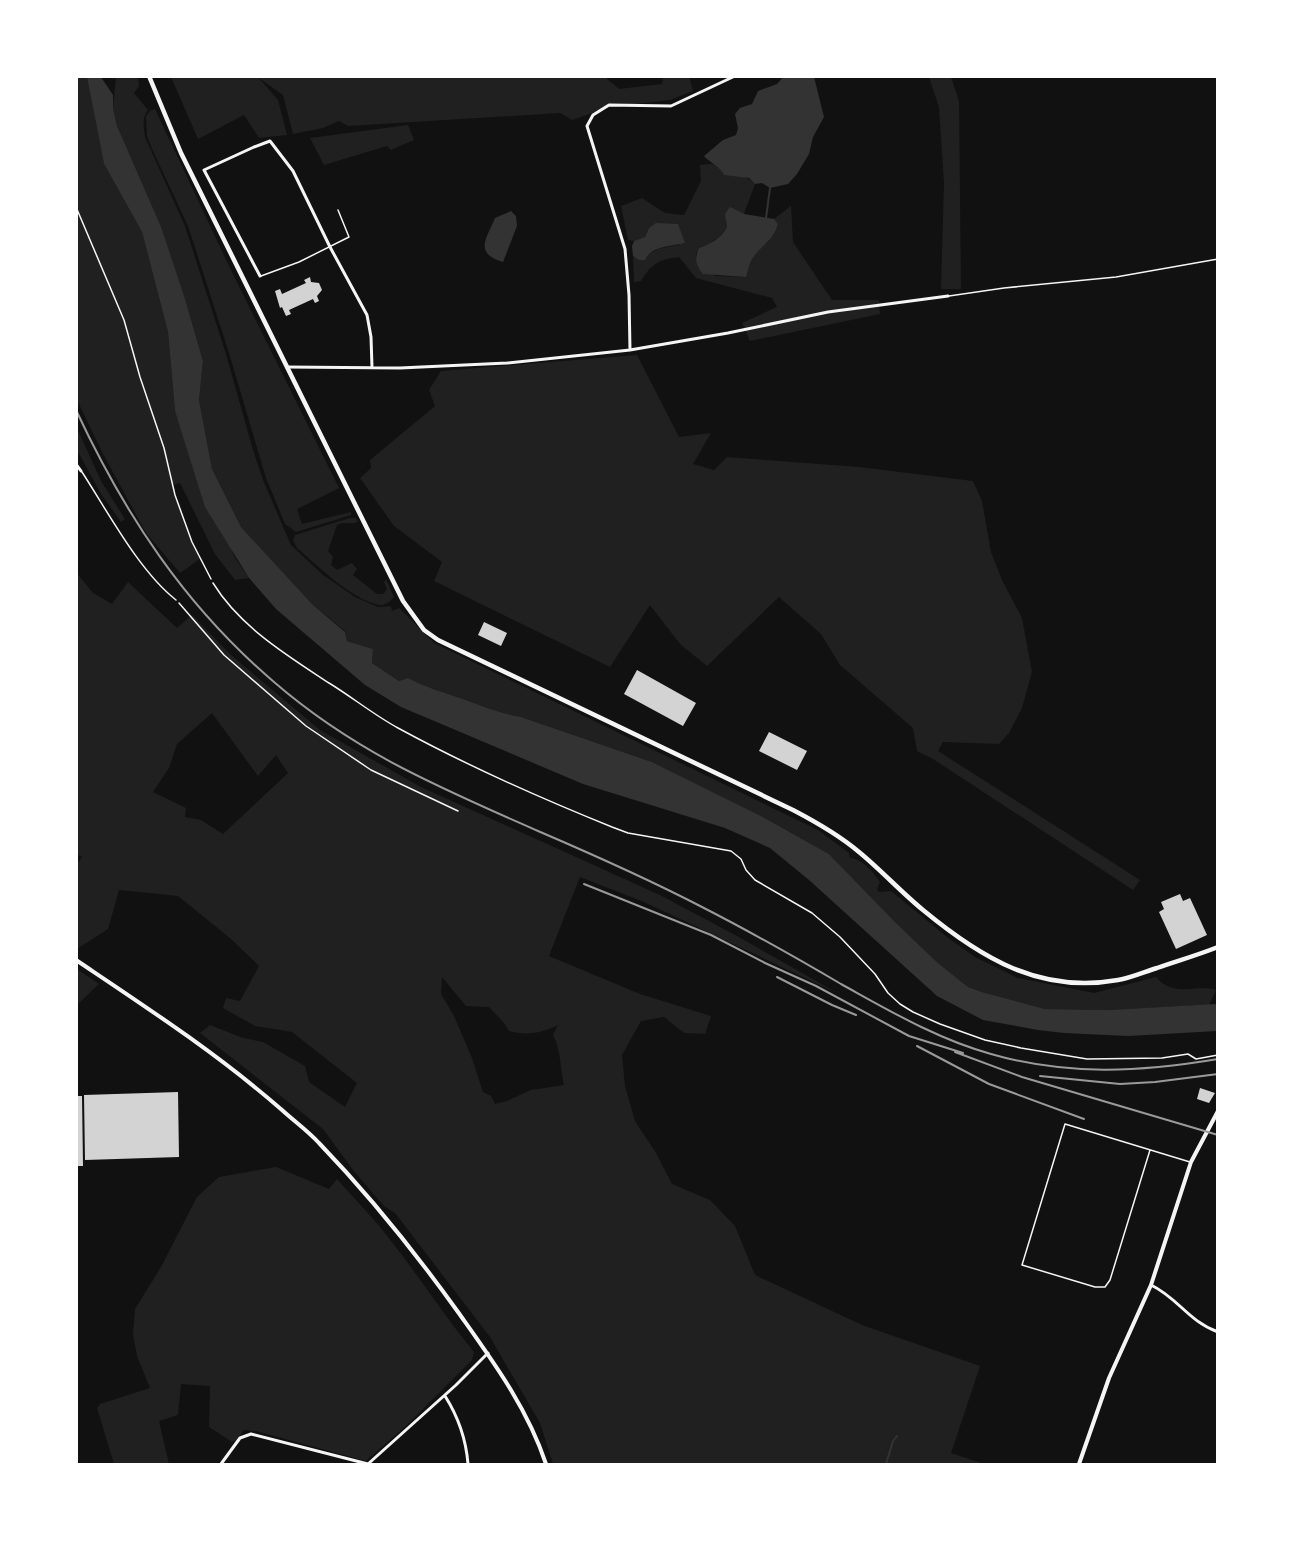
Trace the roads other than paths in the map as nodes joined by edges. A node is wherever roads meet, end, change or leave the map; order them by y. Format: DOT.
graph roads {
  1 [pos="149,76"];
  2 [pos="735,76"];
  3 [pos="76,207"];
  4 [pos="338,210"];
  5 [pos="330,247"];
  6 [pos="1218,259"];
  7 [pos="260,276"];
  8 [pos="948,296"];
  9 [pos="630,350"];
  10 [pos="287,367"];
  11 [pos="372,367"];
  12 [pos="76,464"];
  13 [pos="81,471"];
  14 [pos="211,579"];
  15 [pos="176,600"];
  16 [pos="1218,947"];
  17 [pos="76,960"];
  18 [pos="1218,1111"];
  19 [pos="1150,1150"];
  20 [pos="1191,1162"];
  21 [pos="1151,1286"];
  22 [pos="1218,1332"];
  23 [pos="488,1353"];
  24 [pos="445,1396"];
  25 [pos="221,1464"];
  26 [pos="368,1464"];
  27 [pos="468,1464"];
  28 [pos="546,1464"];
  29 [pos="1079,1464"];
  1 -- 10 [label="main road"];
  2 -- 9 [label="street"];
  3 -- 14 [label="lane"];
  4 -- 5 [label="lane"];
  5 -- 7 [label="lane"];
  5 -- 7 [label="street"];
  5 -- 11 [label="street"];
  6 -- 8 [label="lane"];
  8 -- 9 [label="street"];
  9 -- 11 [label="street"];
  10 -- 11 [label="street"];
  10 -- 16 [label="main road"];
  12 -- 13 [label="street"];
  13 -- 15 [label="lane"];
  17 -- 23 [label="main road"];
  18 -- 20 [label="main road"];
  19 -- 19 [label="lane"];
  19 -- 20 [label="lane"];
  20 -- 21 [label="main road"];
  21 -- 22 [label="street"];
  21 -- 29 [label="main road"];
  23 -- 24 [label="street"];
  23 -- 28 [label="main road"];
  24 -- 26 [label="street"];
  24 -- 27 [label="street"];
  25 -- 26 [label="street"];
}
